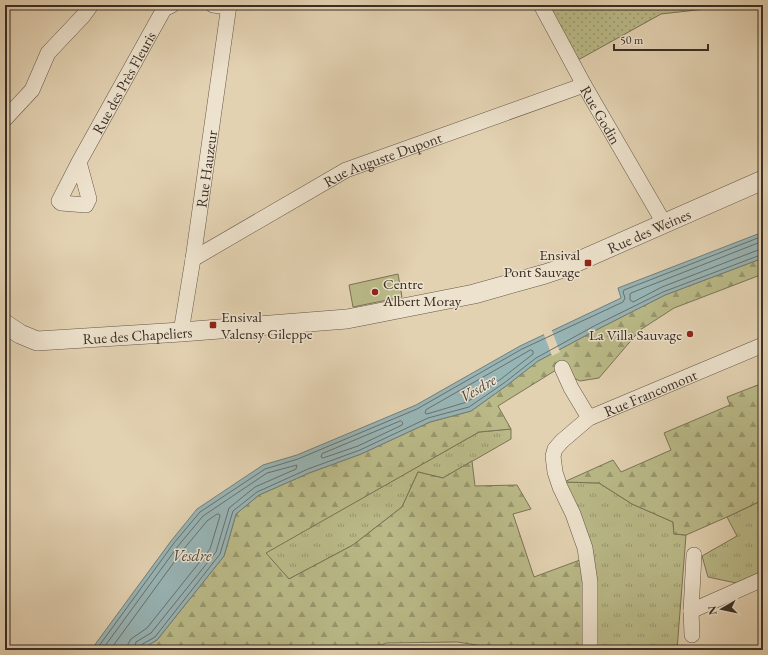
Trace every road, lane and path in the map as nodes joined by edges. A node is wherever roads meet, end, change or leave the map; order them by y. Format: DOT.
graph roads {
  1 [pos="91,5"];
  2 [pos="172,5"];
  3 [pos="213,5"];
  4 [pos="541,5"];
  5 [pos="229,6"];
  6 [pos="584,85"];
  7 [pos="5,119"];
  8 [pos="78,162"];
  9 [pos="763,180"];
  10 [pos="664,223"];
  11 [pos="193,259"];
  12 [pos="486,290"];
  13 [pos="5,324"];
  14 [pos="181,332"];
  15 [pos="763,345"];
  16 [pos="562,368"];
  17 [pos="589,418"];
  18 [pos="694,554"];
  19 [pos="763,579"];
  20 [pos="691,611"];
  21 [pos="692,635"];
  22 [pos="590,650"];
  1 -- 7 [label="street"];
  2 -- 8 [label="street, Rue des Près Fleuris"];
  3 -- 5 [label="street"];
  4 -- 6 [label="street, Rue Godin"];
  5 -- 11 [label="street, Rue Hauzeur"];
  6 -- 10 [label="street, Rue Godin"];
  6 -- 11 [label="street, Rue Auguste Dupont"];
  9 -- 10 [label="street, Rue des Weines"];
  10 -- 12 [label="street, Rue des Weines"];
  11 -- 14 [label="street, Rue Hauzeur"];
  12 -- 14 [label="street, Rue des Chapeliers"];
  13 -- 14 [label="street, Rue des Chapeliers"];
  15 -- 17 [label="street, Rue Francomont"];
  16 -- 17 [label="street, Rue Francomont"];
  17 -- 22 [label="street"];
  18 -- 20 [label="street"];
  19 -- 20 [label="street"];
  20 -- 21 [label="street"];
}
